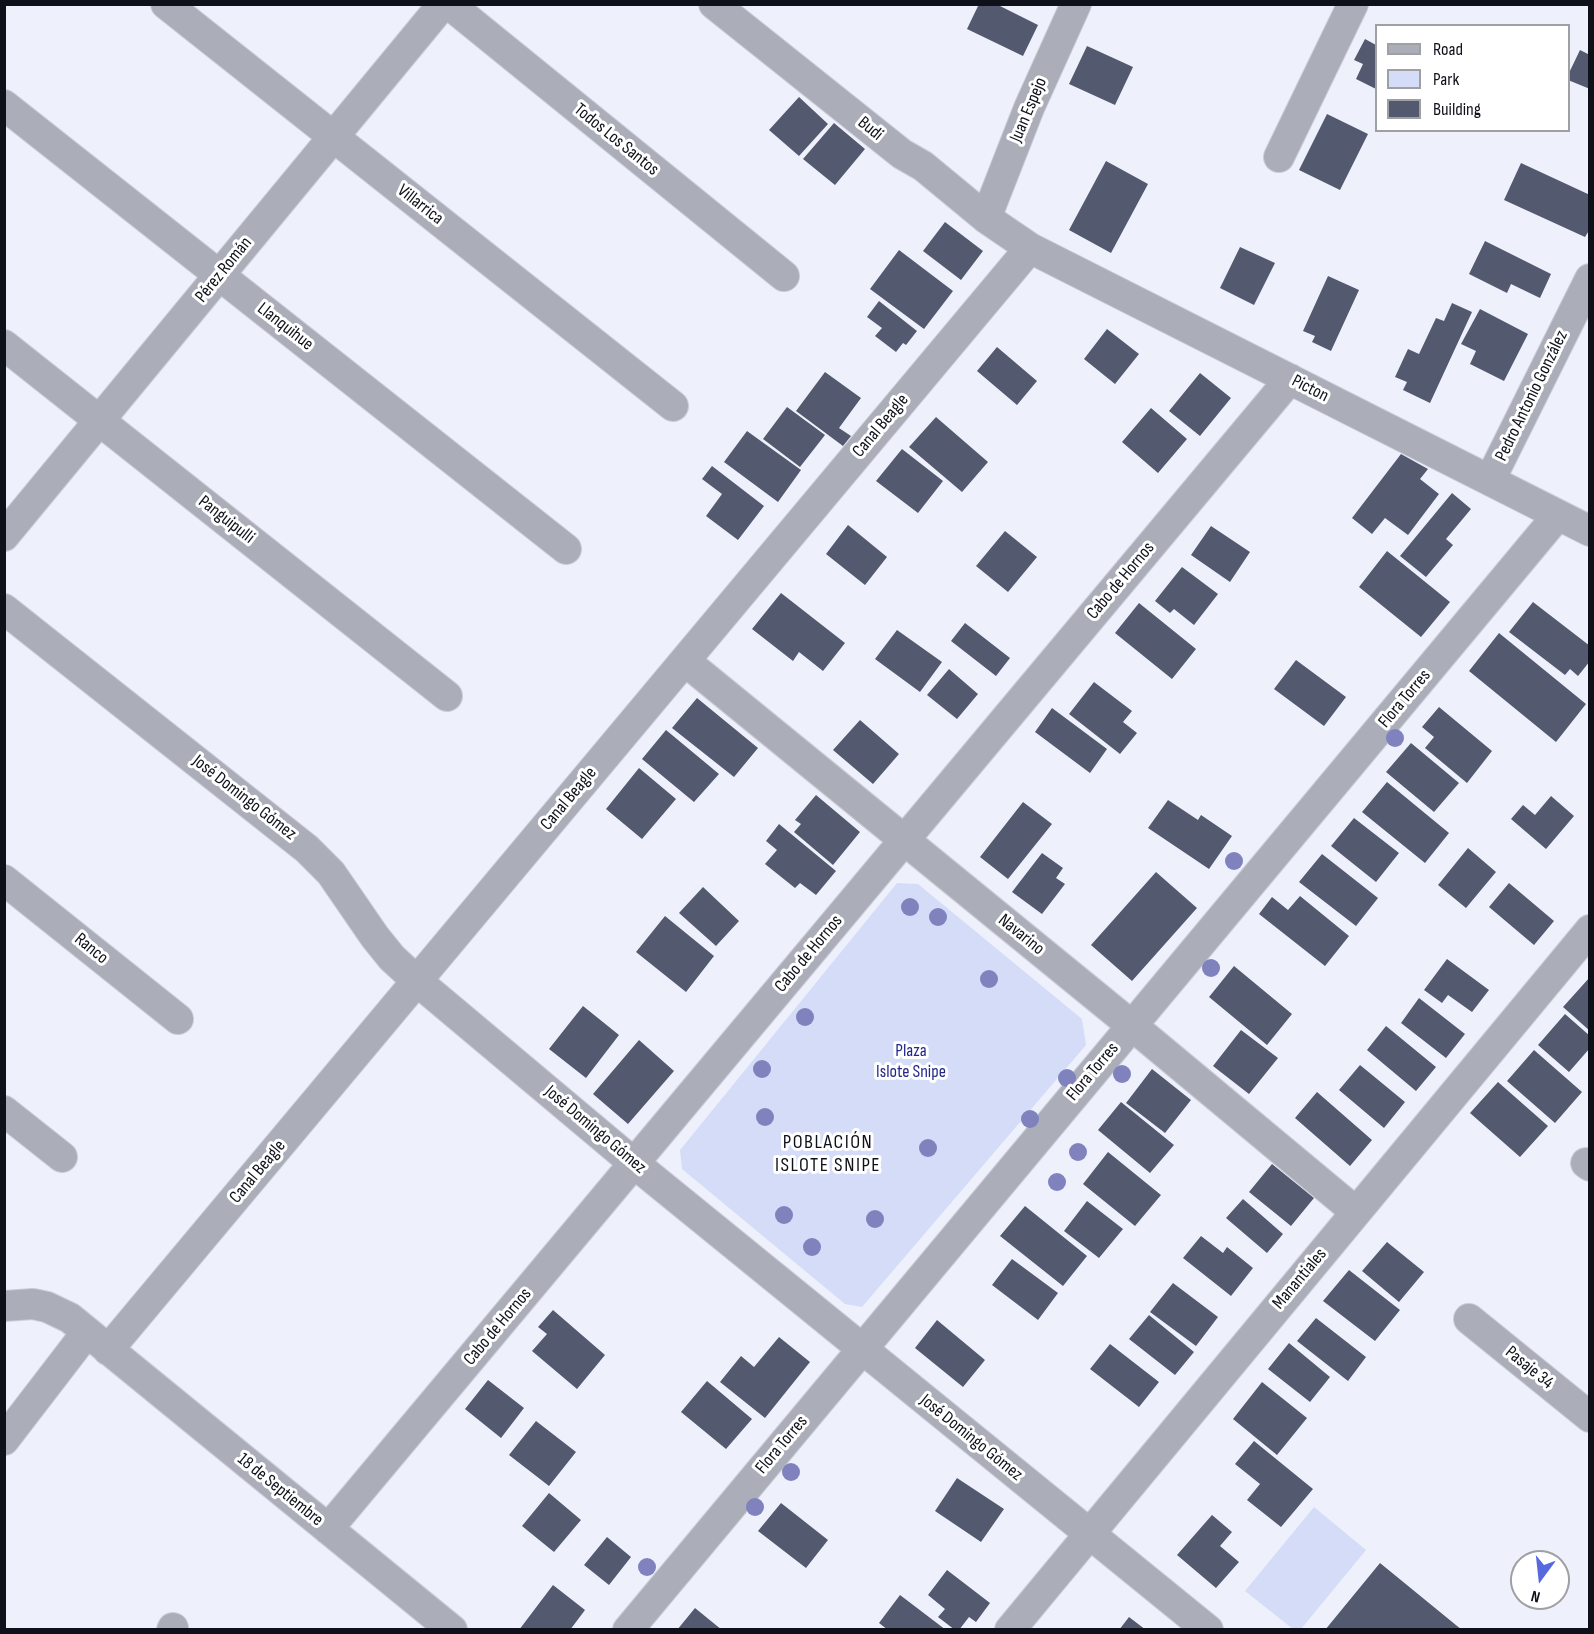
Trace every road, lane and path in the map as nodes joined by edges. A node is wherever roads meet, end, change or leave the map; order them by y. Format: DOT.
graph roads {
  1 [pos="166,4"];
  2 [pos="443,4"];
  3 [pos="449,4"];
  4 [pos="714,4"];
  5 [pos="1076,4"];
  6 [pos="1353,4"];
  7 [pos="4,105"];
  8 [pos="333,137"];
  9 [pos="1280,157"];
  10 [pos="986,218"];
  11 [pos="1030,248"];
  12 [pos="220,275"];
  13 [pos="784,276"];
  14 [pos="1590,279"];
  15 [pos="4,345"];
  16 [pos="1290,379"];
  17 [pos="674,406"];
  18 [pos="100,421"];
  19 [pos="1490,480"];
  20 [pos="1558,515"];
  21 [pos="1590,531"];
  22 [pos="4,536"];
  23 [pos="566,549"];
  24 [pos="4,609"];
  25 [pos="685,661"];
  26 [pos="447,696"];
  27 [pos="905,840"];
  28 [pos="4,880"];
  29 [pos="1590,930"];
  30 [pos="417,981"];
  31 [pos="178,1019"];
  32 [pos="1132,1025"];
  33 [pos="4,1111"];
  34 [pos="62,1156"];
  35 [pos="634,1164"];
  36 [pos="1356,1212"];
  37 [pos="4,1306"];
  38 [pos="1469,1319"];
  39 [pos="98,1341"];
  40 [pos="862,1349"];
  41 [pos="1590,1417"];
  42 [pos="4,1440"];
  43 [pos="328,1529"];
  44 [pos="1089,1534"];
  45 [pos="452,1629"];
  46 [pos="628,1629"];
  47 [pos="1010,1629"];
  48 [pos="1208,1629"];
  1 -- 8 [label="street, Villarrica"];
  2 -- 8 [label="street, Pérez Román"];
  3 -- 13 [label="street, Todos Los Santos"];
  4 -- 10 [label="street, Budi"];
  5 -- 10 [label="street, Juan Espejo"];
  6 -- 9 [label="street"];
  7 -- 12 [label="street, Llanquihue"];
  8 -- 12 [label="street, Pérez Román"];
  8 -- 17 [label="street, Villarrica"];
  10 -- 11 [label="street, Budi"];
  11 -- 16 [label="street, Picton"];
  11 -- 25 [label="street, Canal Beagle"];
  12 -- 18 [label="street, Pérez Román"];
  12 -- 23 [label="street, Llanquihue"];
  14 -- 19 [label="street, Pedro Antonio González"];
  15 -- 18 [label="street, Panguipulli"];
  16 -- 19 [label="street, Picton"];
  16 -- 27 [label="street, Cabo de Hornos"];
  18 -- 22 [label="street, Pérez Román"];
  18 -- 26 [label="street, Panguipulli"];
  19 -- 20 [label="street, Picton"];
  20 -- 21 [label="street, Picton"];
  20 -- 32 [label="street, Flora Torres"];
  24 -- 30 [label="street, José Domingo Gómez"];
  25 -- 27 [label="street, Navarino"];
  25 -- 30 [label="street, Canal Beagle"];
  27 -- 32 [label="street, Navarino"];
  27 -- 35 [label="street, Cabo de Hornos"];
  28 -- 31 [label="street, Ranco"];
  29 -- 36 [label="street, Manantiales"];
  30 -- 35 [label="street, José Domingo Gómez"];
  30 -- 39 [label="street, Canal Beagle"];
  32 -- 36 [label="street, Navarino"];
  32 -- 40 [label="street, Flora Torres"];
  33 -- 34 [label="street"];
  35 -- 40 [label="street, José Domingo Gómez"];
  35 -- 43 [label="street, Cabo de Hornos"];
  36 -- 44 [label="street, Manantiales"];
  37 -- 39 [label="street, 18 de Septiembre"];
  38 -- 41 [label="street, Pasaje 34"];
  39 -- 42 [label="street, Canal Beagle"];
  39 -- 43 [label="street, 18 de Septiembre"];
  40 -- 44 [label="street, José Domingo Gómez"];
  40 -- 46 [label="street, Flora Torres"];
  43 -- 45 [label="street, 18 de Septiembre"];
  44 -- 47 [label="street, Manantiales"];
  44 -- 48 [label="street, José Domingo Gómez"];
}
